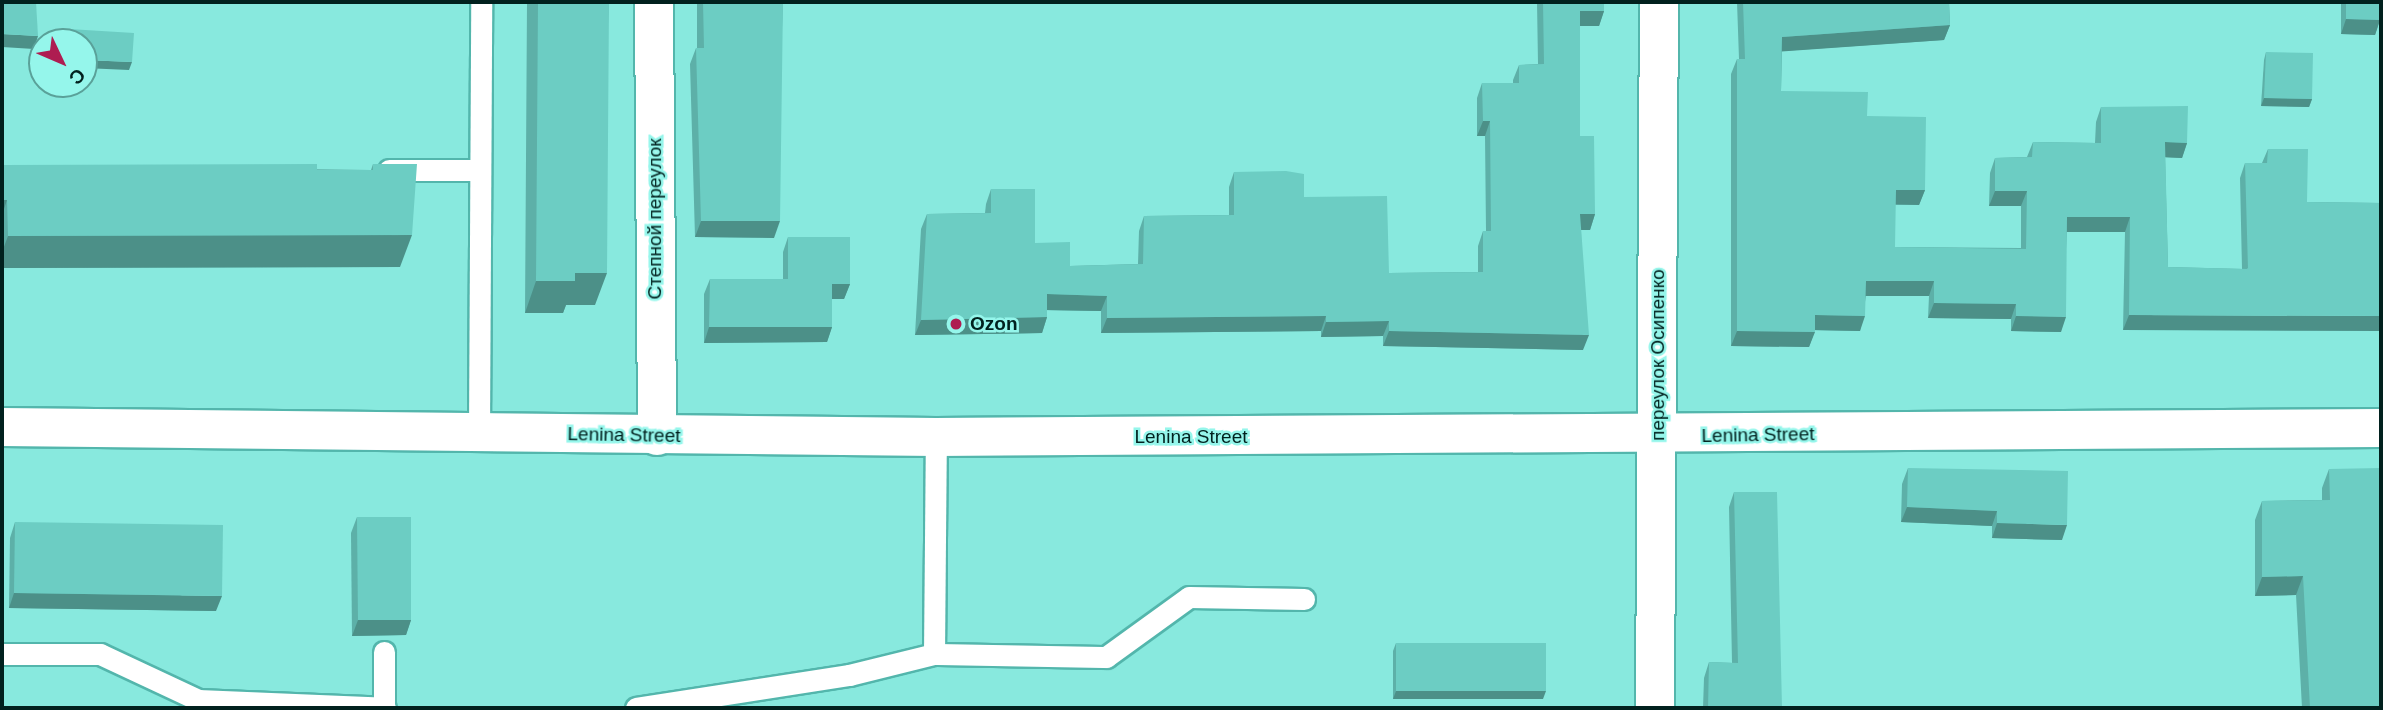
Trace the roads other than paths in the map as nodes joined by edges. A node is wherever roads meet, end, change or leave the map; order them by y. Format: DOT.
graph roads {
  1 [pos="481,2"];
  2 [pos="654,2"];
  3 [pos="1659,2"];
  4 [pos="371,170"];
  5 [pos="481,170"];
  6 [pos="2,426"];
  7 [pos="2381,428"];
  8 [pos="479,433"];
  9 [pos="657,436"];
  10 [pos="1658,436"];
  11 [pos="936,437"];
  12 [pos="1304,598"];
  13 [pos="384,652"];
  14 [pos="2,654"];
  15 [pos="934,654"];
  16 [pos="384,708"];
  17 [pos="636,708"];
  18 [pos="1655,708"];
  1 -- 5 [label="lane"];
  2 -- 9 [label="street, Степной переулок"];
  3 -- 10 [label="street, переулок Осипенко"];
  4 -- 5 [label="lane"];
  5 -- 8 [label="lane"];
  6 -- 8 [label="street, Lenina Street"];
  7 -- 10 [label="street, Lenina Street"];
  8 -- 9 [label="street, Lenina Street"];
  9 -- 11 [label="street, Lenina Street"];
  10 -- 11 [label="street, Lenina Street"];
  10 -- 18 [label="street, переулок Осипенко"];
  11 -- 15 [label="lane"];
  12 -- 15 [label="lane"];
  13 -- 16 [label="lane"];
  14 -- 16 [label="lane"];
  15 -- 17 [label="lane"];
}
